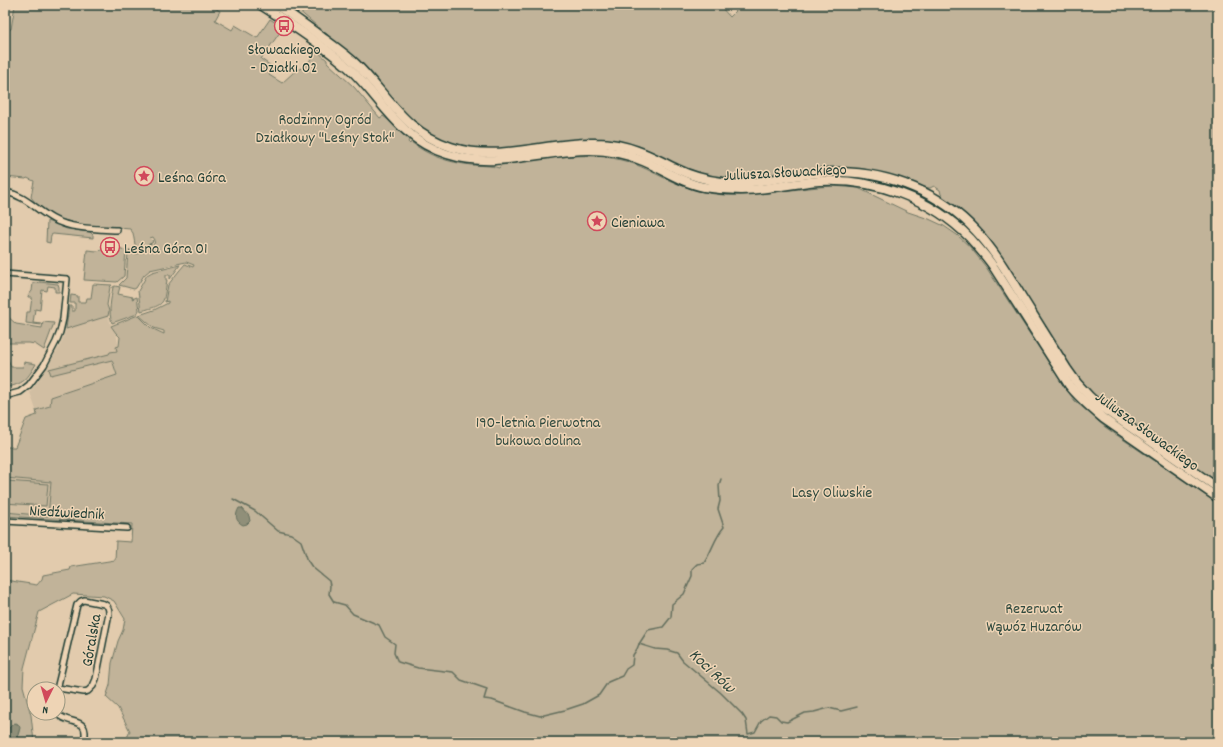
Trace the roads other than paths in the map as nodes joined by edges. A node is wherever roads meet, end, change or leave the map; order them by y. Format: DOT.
graph roads {
  1 [pos="261,5"];
  2 [pos="276,5"];
  3 [pos="5,192"];
  4 [pos="117,230"];
  5 [pos="5,274"];
  6 [pos="5,396"];
  7 [pos="1160,453"];
  8 [pos="1183,469"];
  9 [pos="1218,488"];
  10 [pos="1218,498"];
  11 [pos="5,521"];
  12 [pos="127,528"];
  13 [pos="58,688"];
  14 [pos="66,719"];
  15 [pos="84,742"];
  1 -- 7 [label="main road, Juliusza Słowackiego"];
  2 -- 7 [label="main road, Juliusza Słowackiego"];
  3 -- 4 [label="street"];
  5 -- 6 [label="street"];
  7 -- 8 [label="main road, Juliusza Słowackiego"];
  8 -- 9 [label="main road, Juliusza Słowackiego"];
  8 -- 10 [label="main road, Juliusza Słowackiego"];
  11 -- 12 [label="street, Niedźwiednik"];
  13 -- 13 [label="street, Góralska"];
  14 -- 15 [label="street"];
}
